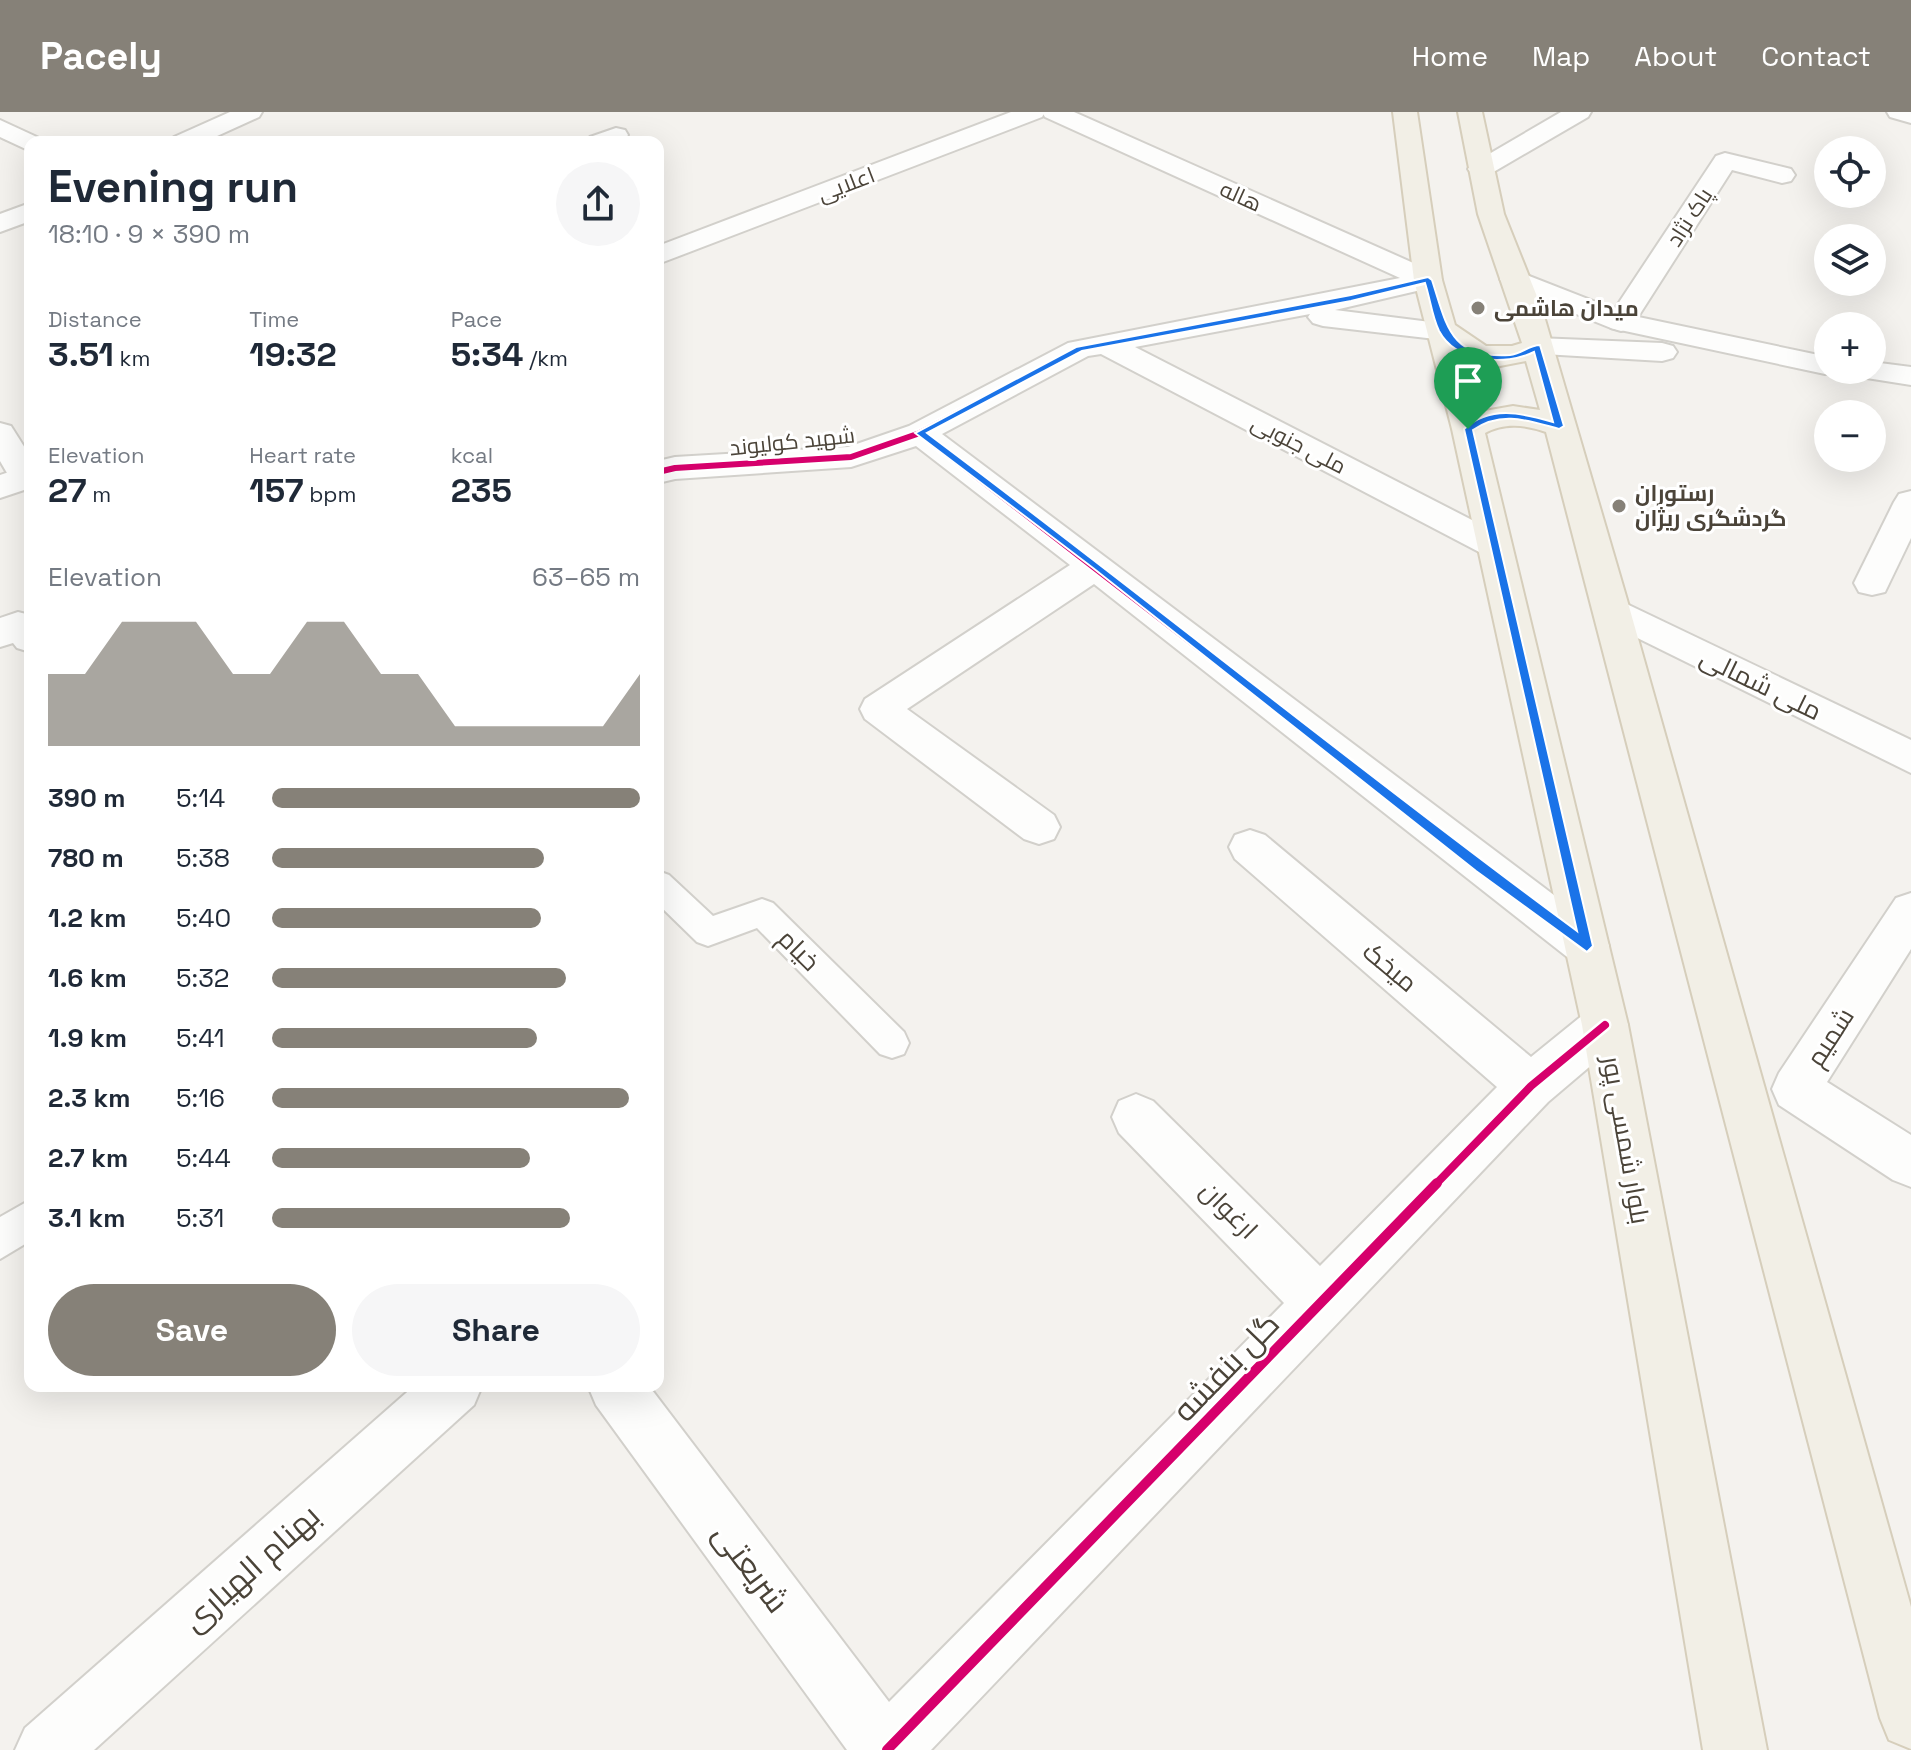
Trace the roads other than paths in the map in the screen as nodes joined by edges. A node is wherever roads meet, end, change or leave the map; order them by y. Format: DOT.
graph roads {
  1 [pos="250,112"];
  2 [pos="1033,112"];
  3 [pos="1054,112"];
  4 [pos="1405,112"];
  5 [pos="1470,112"];
  6 [pos="1579,112"];
  7 [pos="1899,112"];
  8 [pos="1911,116"];
  9 [pos="0,127"];
  10 [pos="207,136"];
  11 [pos="24,140"];
  12 [pos="1481,169"];
  13 [pos="1782,175"];
  14 [pos="24,214"];
  15 [pos="0,224"];
  16 [pos="664,254"];
  17 [pos="1514,279"];
  18 [pos="1428,280"];
  19 [pos="1261,315"];
  20 [pos="1621,322"];
  21 [pos="1444,331"];
  22 [pos="1103,343"];
  23 [pos="1537,347"];
  24 [pos="1814,362"];
  25 [pos="1814,364"];
  26 [pos="1886,373"];
  27 [pos="1911,376"];
  28 [pos="1559,426"];
  29 [pos="1468,429"];
  30 [pos="0,433"];
  31 [pos="920,433"];
  32 [pos="664,471"];
  33 [pos="19,480"];
  34 [pos="1911,502"];
  35 [pos="1495,546"];
  36 [pos="1096,565"];
  37 [pos="1872,583"];
  38 [pos="1612,610"];
  39 [pos="1911,758"];
  40 [pos="1039,827"];
  41 [pos="1250,847"];
  42 [pos="664,890"];
  43 [pos="1911,911"];
  44 [pos="1587,946"];
  45 [pos="1605,1025"];
  46 [pos="892,1043"];
  47 [pos="1531,1086"];
  48 [pos="1136,1117"];
  49 [pos="1911,1163"];
  50 [pos="24,1222"];
  51 [pos="0,1240"];
  52 [pos="1321,1304"];
  53 [pos="448,1392"];
  54 [pos="619,1392"];
  55 [pos="1898,1627"];
  56 [pos="1911,1718"];
  57 [pos="47,1750"];
  58 [pos="886,1750"];
  59 [pos="1735,1750"];
  1 -- 10 [label="street"];
  2 -- 16 [label="street, اعلایی"];
  3 -- 18 [label="street, هاله"];
  4 -- 18 [label="main road, بلوار شمسی پور"];
  5 -- 12 [label="main road"];
  6 -- 12 [label="street"];
  7 -- 8 [label="street"];
  9 -- 11 [label="street"];
  12 -- 17 [label="main road"];
  13 -- 20 [label="street, پاک نژاد"];
  14 -- 15 [label="street"];
  17 -- 20 [label="street"];
  17 -- 23 [label="main road"];
  18 -- 19 [label="street, شهید کولیوند"];
  18 -- 21 [label="main road, بلوار شمسی پور"];
  19 -- 21 [label="street, شهید کولیوند"];
  19 -- 22 [label="street, شهید کولیوند"];
  20 -- 24 [label="street"];
  21 -- 23 [label="main road"];
  21 -- 29 [label="main road, بلوار شمسی پور"];
  22 -- 31 [label="street, شهید کولیوند"];
  22 -- 35 [label="street, ملی جنوبی"];
  23 -- 25 [label="street"];
  23 -- 28 [label="main road"];
  26 -- 27 [label="street"];
  28 -- 29 [label="main road"];
  28 -- 38 [label="main road"];
  29 -- 35 [label="main road, بلوار شمسی پور"];
  30 -- 33 [label="street"];
  31 -- 32 [label="street, شهید کولیوند"];
  31 -- 36 [label="street"];
  34 -- 37 [label="street"];
  35 -- 44 [label="main road, بلوار شمسی پور"];
  36 -- 40 [label="street"];
  36 -- 44 [label="street"];
  38 -- 39 [label="street, ملی شمالی"];
  38 -- 55 [label="main road"];
  41 -- 47 [label="street, میخک"];
  42 -- 46 [label="lane, خیام"];
  43 -- 49 [label="street, شمیم"];
  44 -- 45 [label="main road, بلوار شمسی پور"];
  45 -- 47 [label="street, گل بنفشه"];
  45 -- 59 [label="main road, بلوار شمسی پور"];
  47 -- 52 [label="street, گل بنفشه"];
  48 -- 52 [label="street, ارغوان"];
  50 -- 51 [label="lane"];
  52 -- 58 [label="street, گل بنفشه"];
  53 -- 57 [label="street, بهنام الهیاری"];
  54 -- 58 [label="street, شریعتی"];
  55 -- 56 [label="main road"];
}
